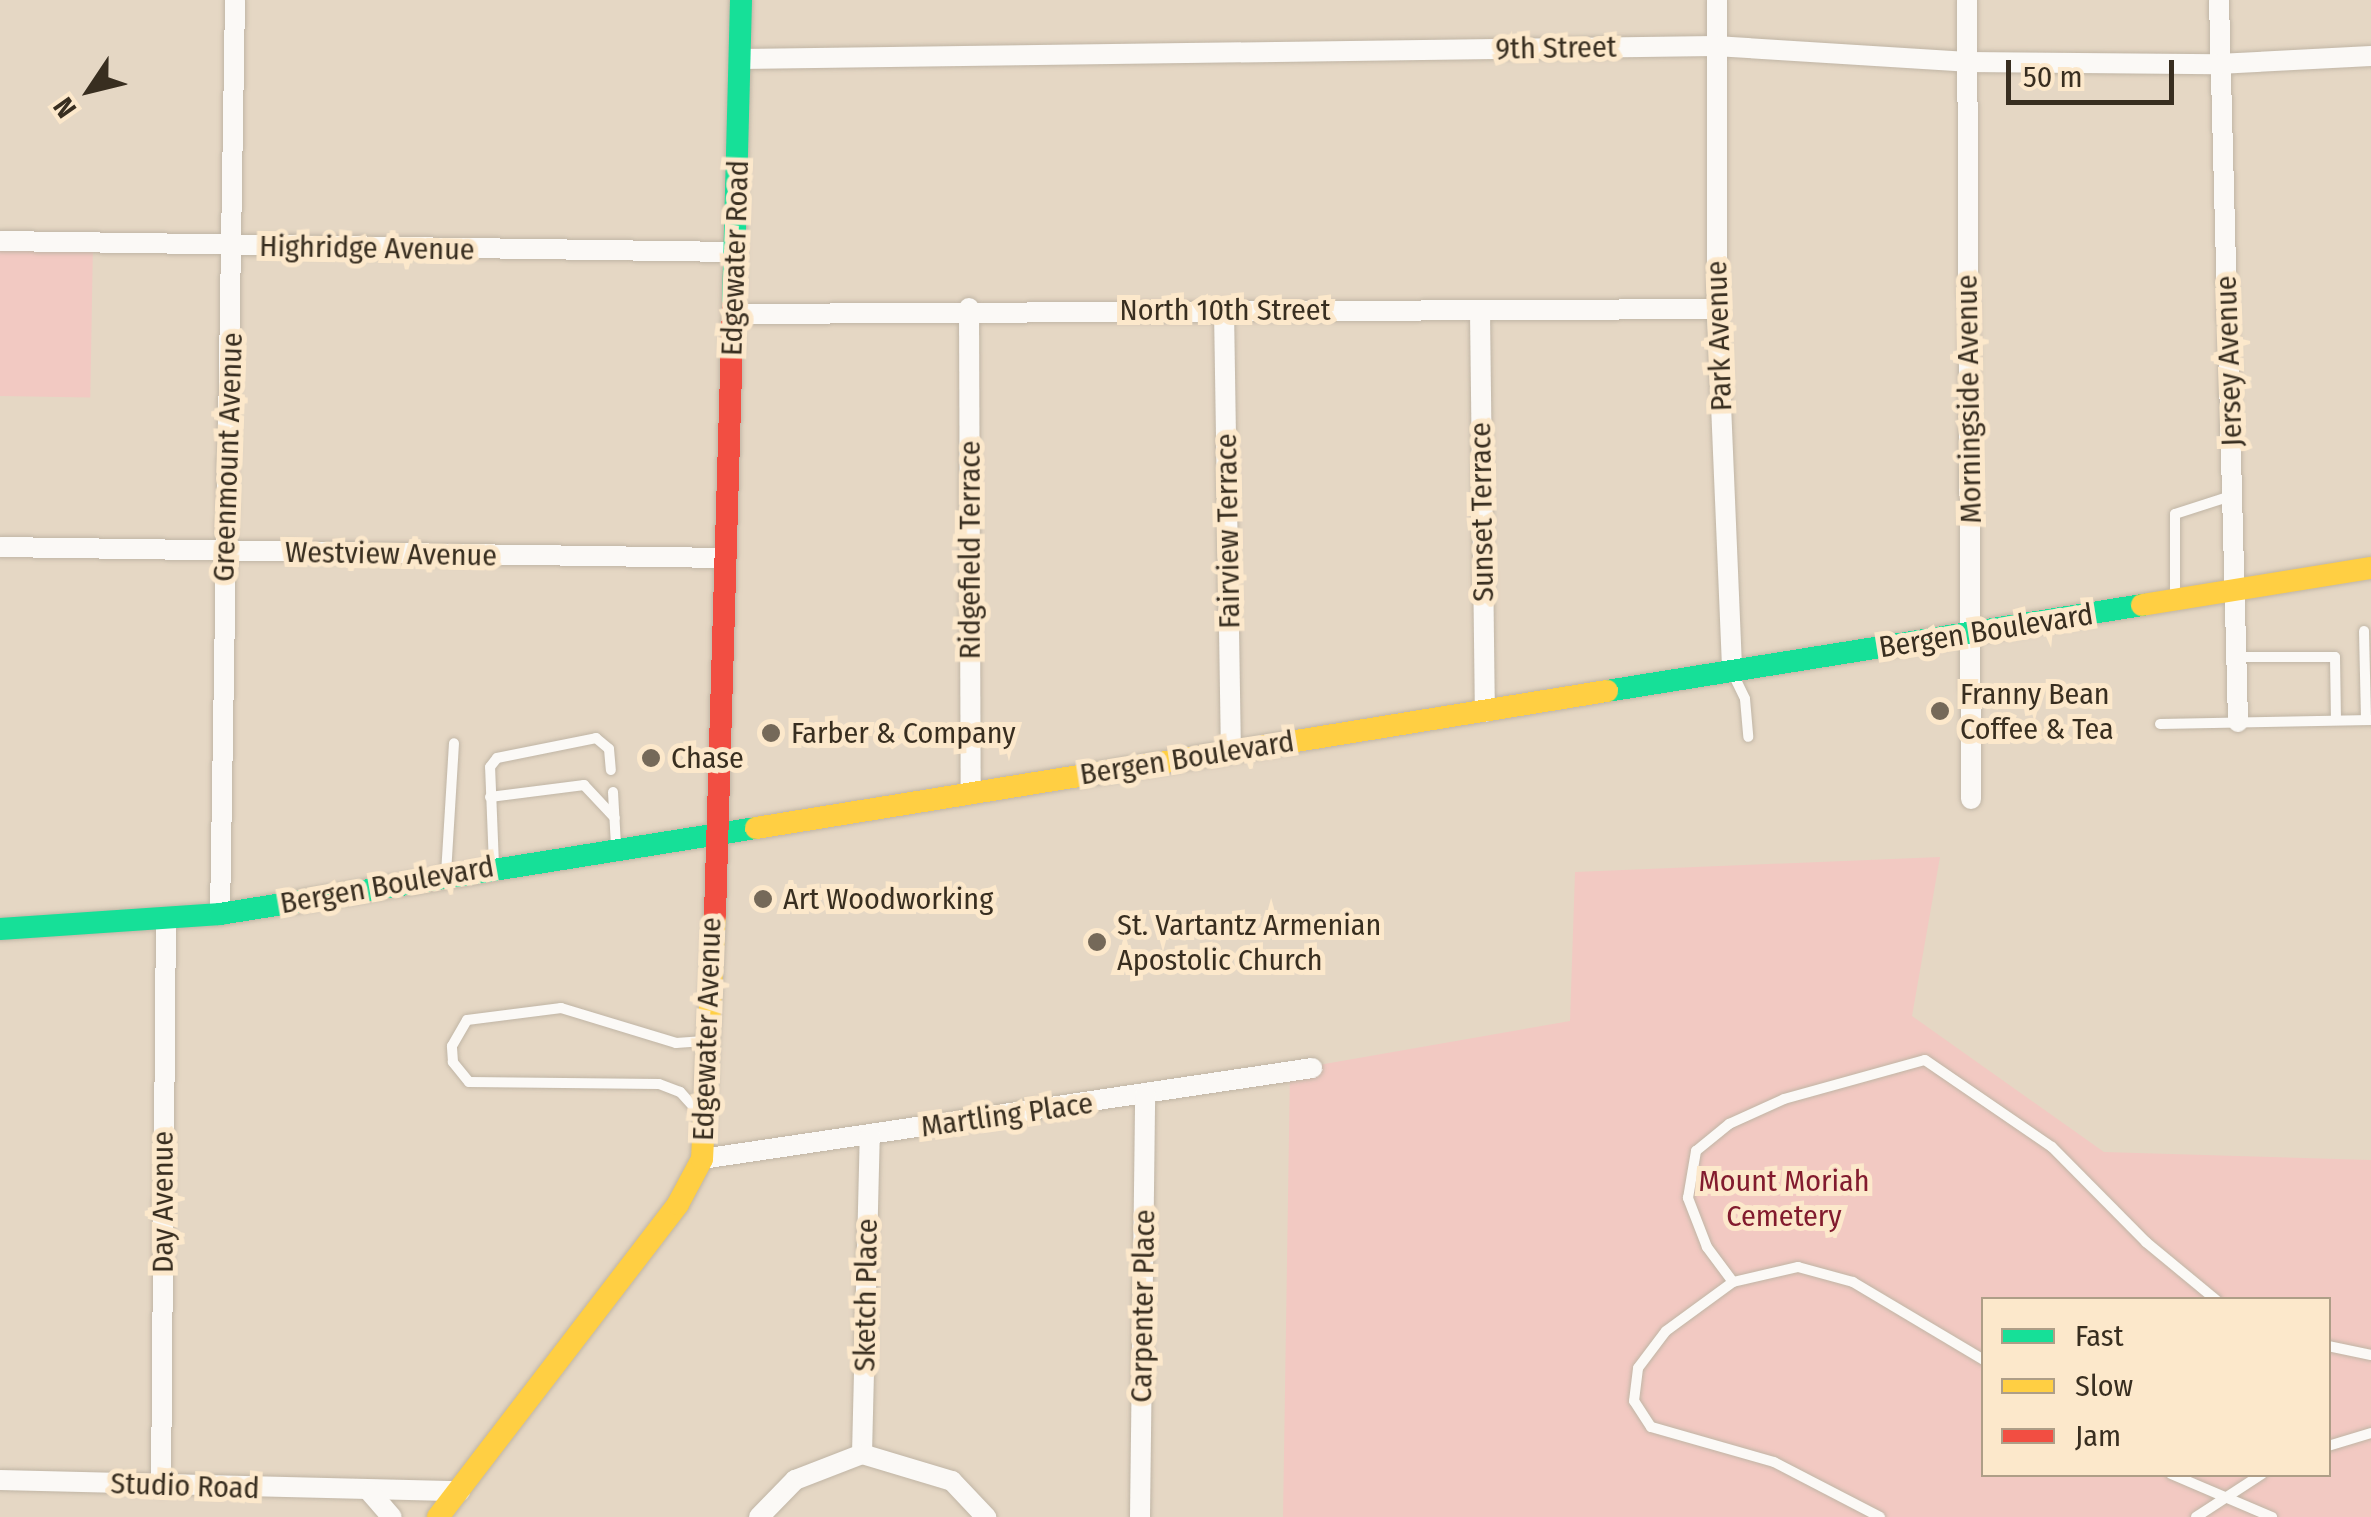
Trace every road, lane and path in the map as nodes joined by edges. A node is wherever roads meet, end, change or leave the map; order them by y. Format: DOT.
graph roads {
  1 [pos="234,0"];
  2 [pos="740,0"];
  3 [pos="1717,0"];
  4 [pos="1967,0"];
  5 [pos="2219,0"];
  6 [pos="1715,46"];
  7 [pos="2371,56"];
  8 [pos="741,60"];
  9 [pos="1966,62"];
  10 [pos="2218,64"];
  11 [pos="0,241"];
  12 [pos="234,246"];
  13 [pos="735,252"];
  14 [pos="969,308"];
  15 [pos="1717,309"];
  16 [pos="1224,310"];
  17 [pos="1480,312"];
  18 [pos="732,314"];
  19 [pos="2234,495"];
  20 [pos="724,515"];
  21 [pos="0,548"];
  22 [pos="223,552"];
  23 [pos="723,558"];
  24 [pos="2371,568"];
  25 [pos="2237,590"];
  26 [pos="2175,600"];
  27 [pos="2364,631"];
  28 [pos="1975,636"];
  29 [pos="2238,658"];
  30 [pos="1732,672"];
  31 [pos="1485,712"];
  32 [pos="2336,720"];
  33 [pos="2368,720"];
  34 [pos="2238,722"];
  35 [pos="2160,724"];
  36 [pos="1748,738"];
  37 [pos="454,743"];
  38 [pos="1231,751"];
  39 [pos="611,770"];
  40 [pos="613,792"];
  41 [pos="971,792"];
  42 [pos="490,797"];
  43 [pos="1971,799"];
  44 [pos="615,818"];
  45 [pos="719,830"];
  46 [pos="616,846"];
  47 [pos="494,866"];
  48 [pos="446,874"];
  49 [pos="220,914"];
  50 [pos="166,918"];
  51 [pos="0,929"];
  52 [pos="709,1041"];
  53 [pos="1312,1068"];
  54 [pos="1146,1095"];
  55 [pos="706,1119"];
  56 [pos="870,1136"];
  57 [pos="702,1159"];
  58 [pos="1733,1282"];
  59 [pos="2212,1297"];
  60 [pos="2331,1347"];
  61 [pos="2371,1355"];
  62 [pos="1981,1358"];
  63 [pos="2371,1433"];
  64 [pos="2331,1445"];
  65 [pos="862,1454"];
  66 [pos="2177,1477"];
  67 [pos="2257,1477"];
  68 [pos="0,1480"];
  69 [pos="161,1486"];
  70 [pos="460,1491"];
  71 [pos="370,1492"];
  72 [pos="2222,1498"];
  73 [pos="392,1517"];
  74 [pos="438,1517"];
  75 [pos="759,1517"];
  76 [pos="986,1517"];
  77 [pos="1140,1517"];
  78 [pos="1880,1517"];
  79 [pos="2196,1517"];
  80 [pos="2272,1517"];
  1 -- 12 [label="street, Greenmount Avenue"];
  2 -- 8 [label="main road, Edgewater Road"];
  3 -- 6 [label="street, Park Avenue"];
  4 -- 9 [label="street, Morningside Avenue"];
  5 -- 10 [label="street, Jersey Avenue"];
  6 -- 8 [label="street, 9th Street"];
  6 -- 9 [label="street, 9th Street"];
  6 -- 15 [label="street, Park Avenue"];
  7 -- 10 [label="street, 9th Street"];
  8 -- 13 [label="main road, Edgewater Road"];
  9 -- 10 [label="street, 9th Street"];
  9 -- 28 [label="street, Morningside Avenue"];
  10 -- 19 [label="street, Jersey Avenue"];
  11 -- 12 [label="street, Highridge Avenue"];
  12 -- 13 [label="street, Highridge Avenue"];
  12 -- 22 [label="street, Greenmount Avenue"];
  13 -- 18 [label="main road, Edgewater Road"];
  14 -- 16 [label="street, North 10th Street"];
  14 -- 18 [label="street, North 10th Street"];
  14 -- 41 [label="street, Ridgefield Terrace"];
  15 -- 17 [label="street, North 10th Street"];
  15 -- 30 [label="street, Park Avenue"];
  16 -- 17 [label="street, North 10th Street"];
  16 -- 38 [label="street, Fairview Terrace"];
  17 -- 31 [label="street, Sunset Terrace"];
  18 -- 20 [label="main road, Edgewater Road"];
  19 -- 25 [label="street, Jersey Avenue"];
  19 -- 26 [label="lane"];
  20 -- 23 [label="main road, Edgewater Avenue"];
  21 -- 22 [label="street, Westview Avenue"];
  22 -- 23 [label="street, Westview Avenue"];
  22 -- 49 [label="street, Greenmount Avenue"];
  23 -- 45 [label="main road, Edgewater Avenue"];
  24 -- 25 [label="main road, Bergen Boulevard"];
  25 -- 26 [label="main road, Bergen Boulevard"];
  25 -- 29 [label="street, Jersey Avenue"];
  26 -- 28 [label="main road, Bergen Boulevard"];
  27 -- 33 [label="lane"];
  28 -- 30 [label="main road, Bergen Boulevard"];
  28 -- 43 [label="street, Morningside Avenue"];
  29 -- 32 [label="lane"];
  29 -- 34 [label="street, Jersey Avenue"];
  30 -- 31 [label="main road, Bergen Boulevard"];
  30 -- 36 [label="lane"];
  31 -- 38 [label="main road, Bergen Boulevard"];
  32 -- 33 [label="lane"];
  32 -- 34 [label="lane"];
  34 -- 35 [label="lane"];
  37 -- 48 [label="lane"];
  38 -- 41 [label="main road, Bergen Boulevard"];
  39 -- 42 [label="lane"];
  40 -- 44 [label="lane"];
  41 -- 45 [label="main road, Bergen Boulevard"];
  42 -- 44 [label="lane"];
  42 -- 47 [label="lane"];
  44 -- 46 [label="lane"];
  45 -- 46 [label="main road, Bergen Boulevard"];
  45 -- 52 [label="main road, Edgewater Avenue"];
  46 -- 47 [label="main road, Bergen Boulevard"];
  47 -- 48 [label="main road, Bergen Boulevard"];
  48 -- 49 [label="main road, Bergen Boulevard"];
  49 -- 50 [label="main road, Bergen Boulevard"];
  50 -- 51 [label="main road, Bergen Boulevard"];
  50 -- 69 [label="street, Day Avenue"];
  52 -- 55 [label="main road, Edgewater Avenue"];
  52 -- 55 [label="lane"];
  53 -- 54 [label="street, Martling Place"];
  54 -- 56 [label="street, Martling Place"];
  54 -- 77 [label="street, Carpenter Place"];
  55 -- 57 [label="main road, Edgewater Avenue"];
  56 -- 57 [label="street, Martling Place"];
  56 -- 65 [label="street, Sketch Place"];
  57 -- 70 [label="main road, Edgewater Avenue"];
  58 -- 59 [label="lane"];
  58 -- 62 [label="lane"];
  58 -- 78 [label="lane"];
  60 -- 61 [label="lane"];
  63 -- 64 [label="lane"];
  65 -- 75 [label="street"];
  65 -- 76 [label="street"];
  66 -- 72 [label="lane"];
  67 -- 72 [label="lane"];
  68 -- 69 [label="street, Studio Road"];
  69 -- 71 [label="street, Studio Road"];
  70 -- 71 [label="street, Studio Road"];
  70 -- 74 [label="main road, Edgewater Avenue"];
  71 -- 73 [label="street"];
  72 -- 79 [label="lane"];
  72 -- 80 [label="lane"];
}
